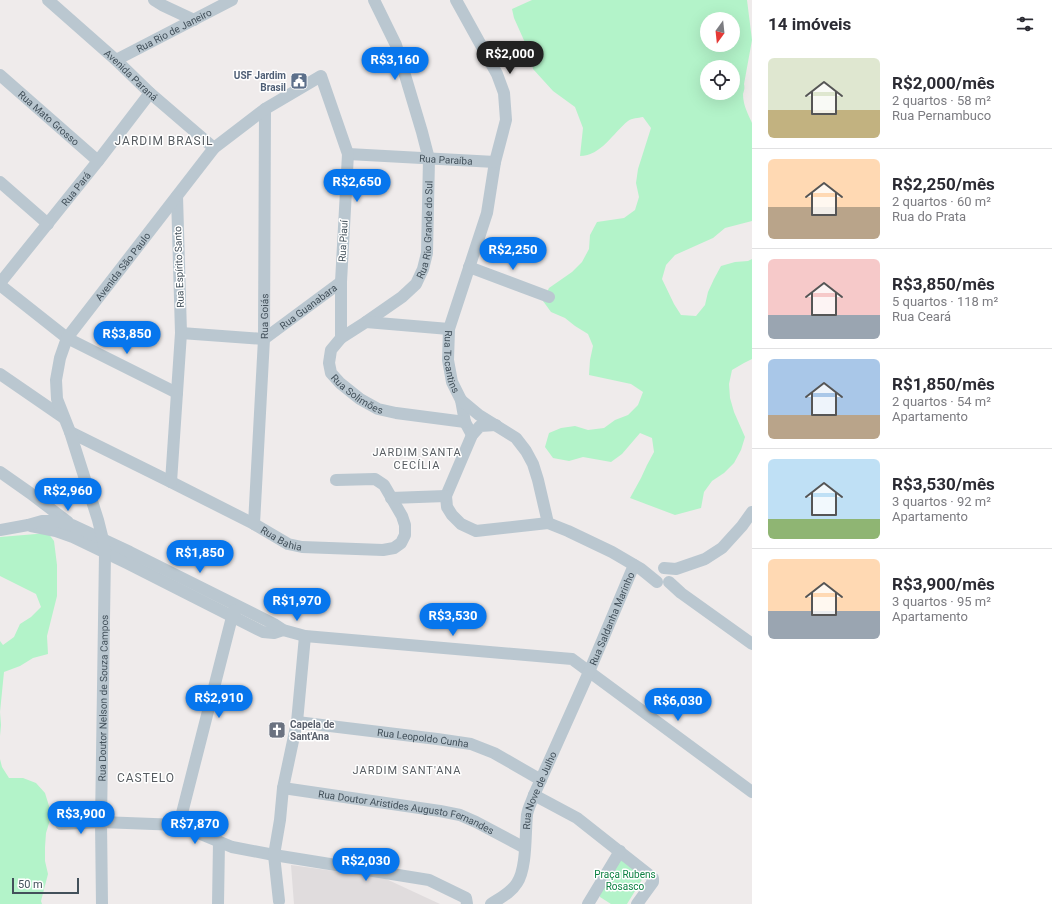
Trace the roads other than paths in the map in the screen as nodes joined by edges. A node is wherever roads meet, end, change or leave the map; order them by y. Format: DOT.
graph roads {
  1 [pos="48,0"];
  2 [pos="154,0"];
  3 [pos="232,0"];
  4 [pos="374,0"];
  5 [pos="456,0"];
  6 [pos="194,20"];
  7 [pos="116,60"];
  8 [pos="0,75"];
  9 [pos="321,76"];
  10 [pos="150,93"];
  11 [pos="265,109"];
  12 [pos="214,148"];
  13 [pos="348,154"];
  14 [pos="428,158"];
  15 [pos="98,161"];
  16 [pos="495,162"];
  17 [pos="0,182"];
  18 [pos="177,196"];
  19 [pos="48,224"];
  20 [pos="469,267"];
  21 [pos="341,282"];
  22 [pos="0,284"];
  23 [pos="549,297"];
  24 [pos="366,322"];
  25 [pos="449,329"];
  26 [pos="181,333"];
  27 [pos="67,338"];
  28 [pos="341,338"];
  29 [pos="264,339"];
  30 [pos="0,374"];
  31 [pos="177,393"];
  32 [pos="461,400"];
  33 [pos="64,418"];
  34 [pos="465,422"];
  35 [pos="496,425"];
  36 [pos="70,432"];
  37 [pos="472,436"];
  38 [pos="0,472"];
  39 [pos="336,480"];
  40 [pos="171,482"];
  41 [pos="446,496"];
  42 [pos="391,498"];
  43 [pos="752,512"];
  44 [pos="548,523"];
  45 [pos="254,524"];
  46 [pos="2,528"];
  47 [pos="70,530"];
  48 [pos="747,530"];
  49 [pos="104,540"];
  50 [pos="105,553"];
  51 [pos="637,567"];
  52 [pos="668,573"];
  53 [pos="235,611"];
  54 [pos="305,636"];
  55 [pos="752,644"];
  56 [pos="589,672"];
  57 [pos="297,722"];
  58 [pos="541,780"];
  59 [pos="283,788"];
  60 [pos="752,792"];
  61 [pos="534,795"];
  62 [pos="101,822"];
  63 [pos="61,824"];
  64 [pos="179,826"];
  65 [pos="219,842"];
  66 [pos="525,848"];
  67 [pos="620,851"];
  68 [pos="274,855"];
  69 [pos="279,902"];
  70 [pos="592,903"];
  71 [pos="102,904"];
  72 [pos="218,904"];
  73 [pos="467,904"];
  74 [pos="490,904"];
  75 [pos="637,904"];
  1 -- 7 [label="street, Avenida Paraná"];
  2 -- 6 [label="street"];
  3 -- 6 [label="street, Rua Rio de Janeiro"];
  4 -- 14 [label="street, Rua Rio Grande do Sul"];
  5 -- 16 [label="street, Rua Tocantins"];
  6 -- 7 [label="street, Rua Rio de Janeiro"];
  7 -- 10 [label="street, Avenida Paraná"];
  8 -- 15 [label="street, Rua Mato Grosso"];
  9 -- 11 [label="street, Avenida São Paulo"];
  9 -- 13 [label="street, Rua Piauí"];
  10 -- 12 [label="street, Avenida Paraná"];
  10 -- 15 [label="street, Rua Pará"];
  11 -- 12 [label="street, Avenida São Paulo"];
  11 -- 29 [label="street, Rua Goiás"];
  12 -- 18 [label="street, Avenida São Paulo"];
  13 -- 14 [label="street, Rua Paraíba"];
  13 -- 21 [label="street, Rua Piauí"];
  14 -- 16 [label="street, Rua Paraíba"];
  14 -- 24 [label="street, Rua Rio Grande do Sul"];
  15 -- 19 [label="street, Rua Pará"];
  16 -- 20 [label="street, Rua Tocantins"];
  17 -- 19 [label="street"];
  18 -- 26 [label="street, Rua Espírito Santo"];
  18 -- 27 [label="street, Avenida São Paulo"];
  19 -- 22 [label="street, Rua Pará"];
  20 -- 23 [label="street"];
  20 -- 25 [label="street, Rua Tocantins"];
  21 -- 28 [label="street, Rua Piauí"];
  21 -- 29 [label="street, Rua Guanabara"];
  22 -- 27 [label="street"];
  24 -- 25 [label="street"];
  24 -- 28 [label="street, Rua Solimões"];
  25 -- 32 [label="street, Rua Tocantins"];
  26 -- 29 [label="street"];
  26 -- 31 [label="street, Rua Espírito Santo"];
  27 -- 31 [label="street"];
  27 -- 33 [label="street, Avenida São Paulo"];
  28 -- 34 [label="street, Rua Solimões"];
  29 -- 45 [label="street, Rua Goiás"];
  30 -- 33 [label="street"];
  31 -- 40 [label="street, Rua Espírito Santo"];
  32 -- 34 [label="street, Rua Tocantins"];
  32 -- 35 [label="street, Rua Tocantins"];
  33 -- 36 [label="street, Avenida São Paulo"];
  34 -- 37 [label="street, Rua Tocantins"];
  35 -- 37 [label="street"];
  35 -- 44 [label="street, Rua Tocantins"];
  36 -- 40 [label="street, Rua Bahia"];
  36 -- 49 [label="street, Avenida São Paulo"];
  37 -- 41 [label="street"];
  38 -- 47 [label="street"];
  39 -- 42 [label="street, Rua Bahia"];
  40 -- 45 [label="street, Rua Bahia"];
  41 -- 42 [label="street"];
  41 -- 44 [label="street"];
  42 -- 45 [label="street, Rua Bahia"];
  43 -- 48 [label="street"];
  44 -- 51 [label="street"];
  46 -- 47 [label="street"];
  47 -- 49 [label="street"];
  47 -- 50 [label="street"];
  48 -- 52 [label="street"];
  49 -- 50 [label="street, Rua Doutor Nelson de Souza Campos"];
  49 -- 53 [label="street"];
  50 -- 53 [label="street"];
  50 -- 62 [label="street, Rua Doutor Nelson de Souza Campos"];
  51 -- 52 [label="street"];
  51 -- 52 [label="street"];
  51 -- 56 [label="street, Rua Saldanha Marinho"];
  52 -- 55 [label="street"];
  53 -- 54 [label="street"];
  53 -- 64 [label="street"];
  54 -- 56 [label="street"];
  54 -- 57 [label="street"];
  56 -- 58 [label="street, Rua Nove de Julho"];
  56 -- 60 [label="street"];
  57 -- 58 [label="street, Rua Leopoldo Cunha"];
  57 -- 59 [label="street"];
  58 -- 61 [label="street, Rua Nove de Julho"];
  59 -- 66 [label="street, Rua Doutor Aristides Augusto Fernandes"];
  59 -- 68 [label="street"];
  61 -- 66 [label="street, Rua Nove de Julho"];
  61 -- 67 [label="street"];
  62 -- 63 [label="street"];
  62 -- 64 [label="street"];
  62 -- 71 [label="street, Rua Doutor Nelson de Souza Campos"];
  64 -- 65 [label="street"];
  65 -- 68 [label="street"];
  65 -- 72 [label="street"];
  66 -- 74 [label="street, Rua Nove de Julho"];
  67 -- 70 [label="street"];
  67 -- 75 [label="street"];
  68 -- 69 [label="street"];
  68 -- 73 [label="street"];
}
